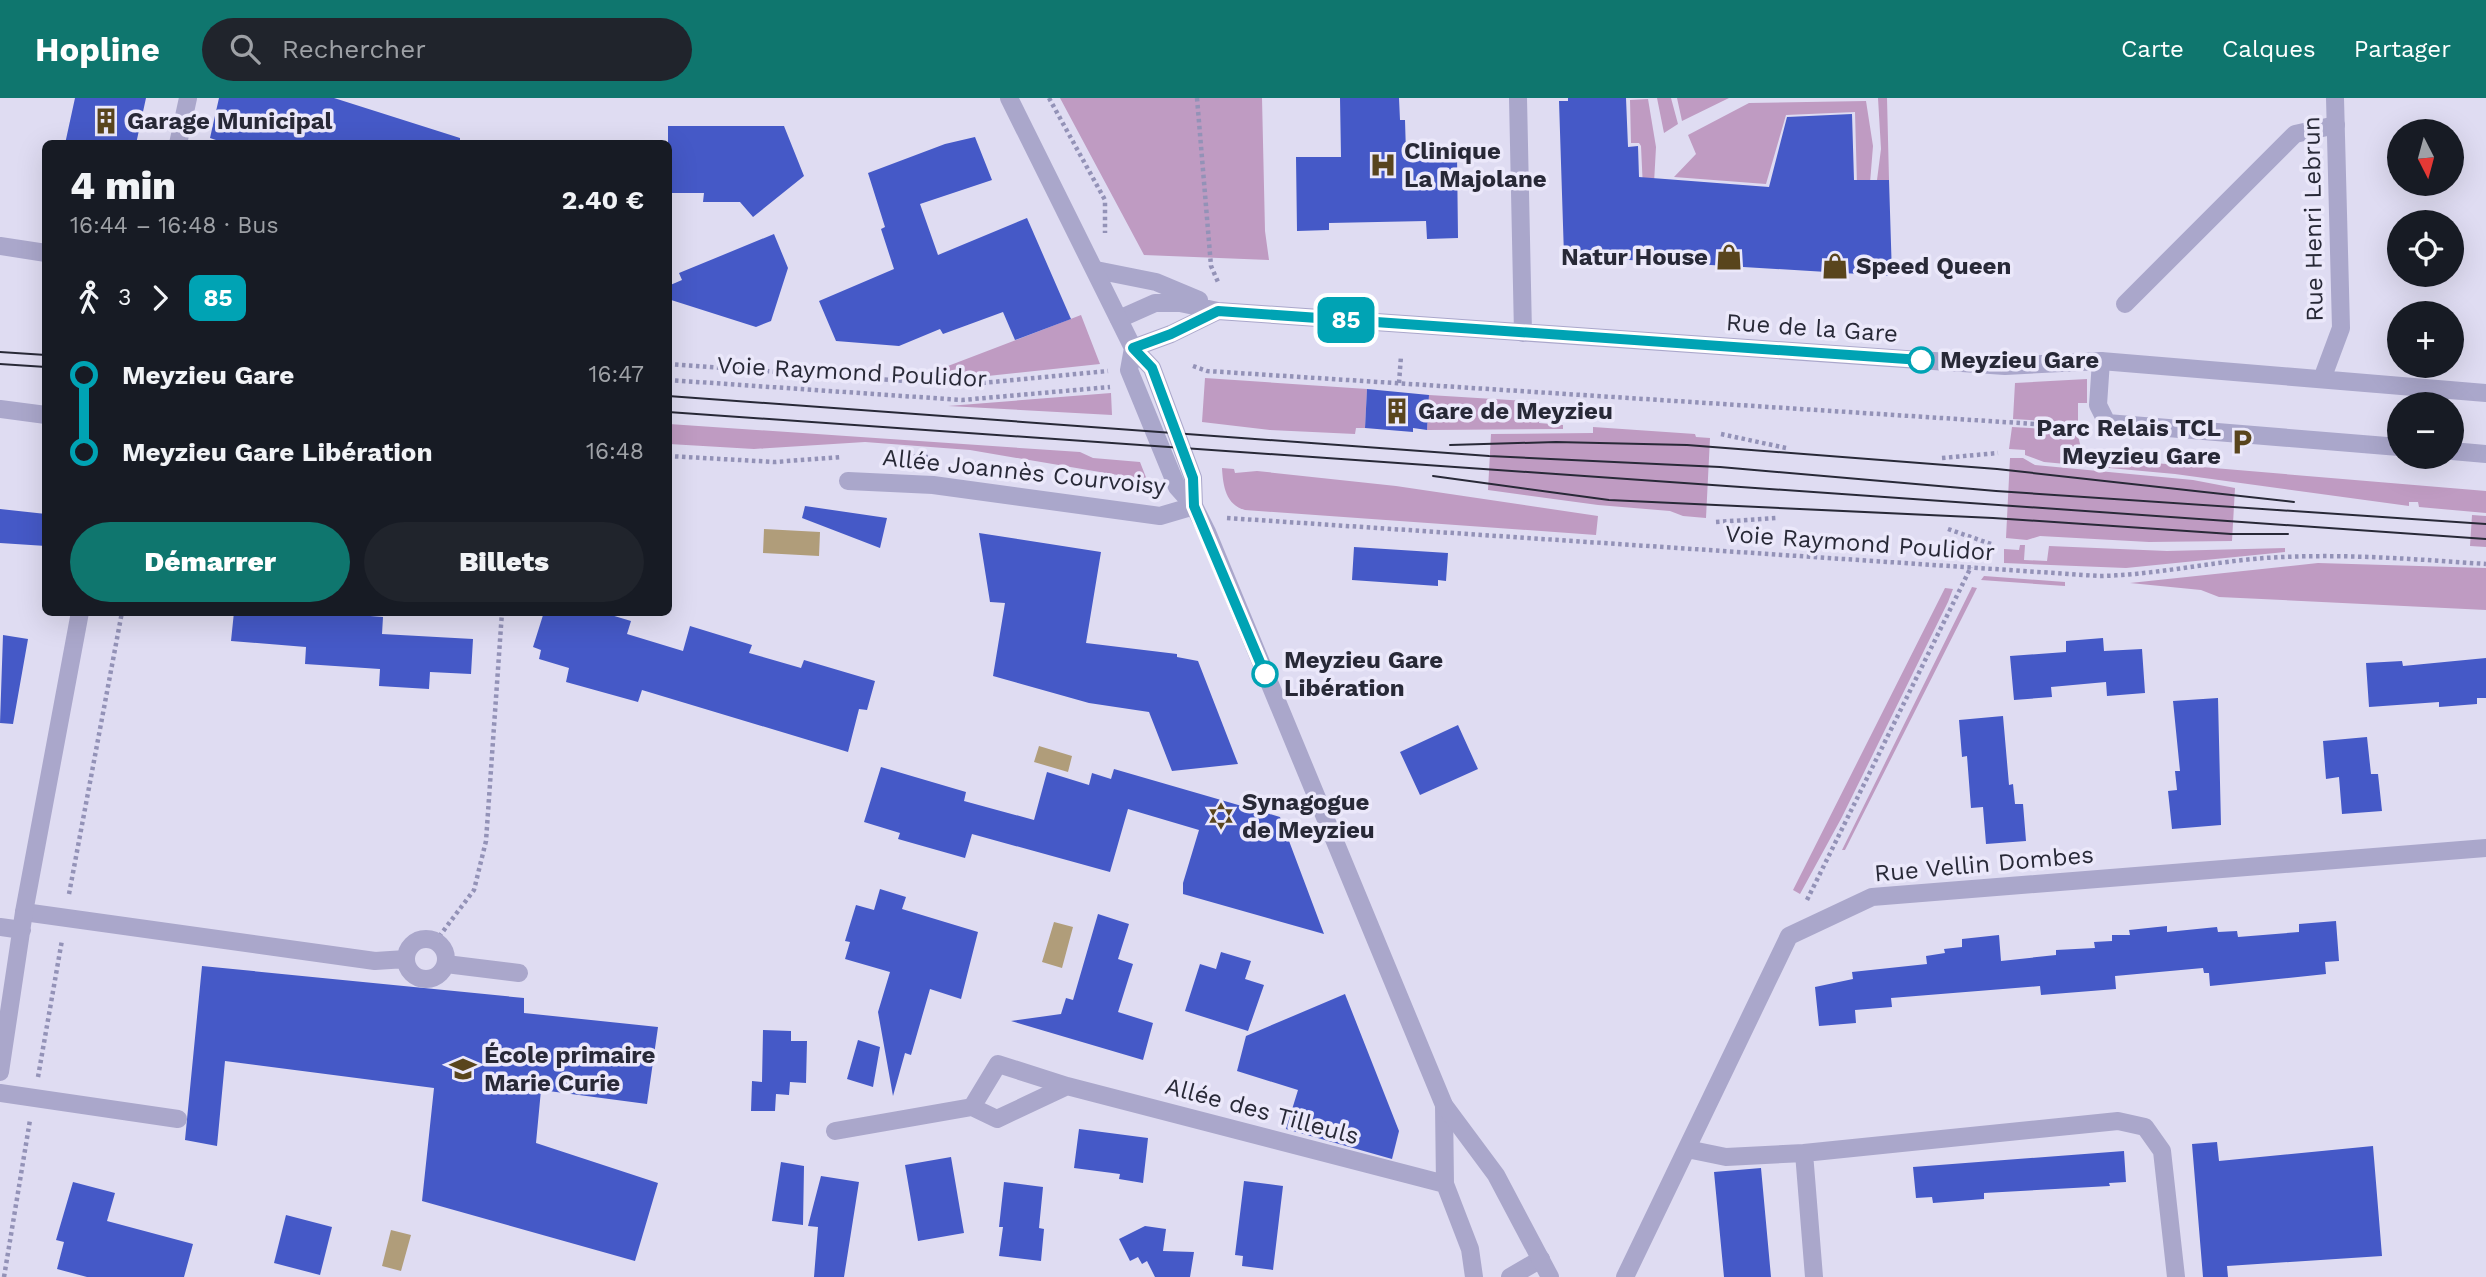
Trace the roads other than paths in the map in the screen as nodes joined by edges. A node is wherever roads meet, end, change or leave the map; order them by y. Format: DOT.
graph roads {
  1 [pos="188,98"];
  2 [pos="1009,98"];
  3 [pos="1518,98"];
  4 [pos="2335,98"];
  5 [pos="2336,125"];
  6 [pos="179,140"];
  7 [pos="0,246"];
  8 [pos="42,252"];
  9 [pos="1096,270"];
  10 [pos="2124,304"];
  11 [pos="1218,311"];
  12 [pos="1119,318"];
  13 [pos="1523,333"];
  14 [pos="1133,348"];
  15 [pos="2101,361"];
  16 [pos="2322,379"];
  17 [pos="2486,393"];
  18 [pos="0,409"];
  19 [pos="42,414"];
  20 [pos="2387,446"];
  21 [pos="2464,452"];
  22 [pos="2486,454"];
  23 [pos="848,481"];
  24 [pos="1194,506"];
  25 [pos="79,616"];
  26 [pos="2486,848"];
  27 [pos="23,921"];
  28 [pos="0,927"];
  29 [pos="406,959"];
  30 [pos="446,964"];
  31 [pos="519,973"];
  32 [pos="0,1072"];
  33 [pos="1067,1086"];
  34 [pos="0,1093"];
  35 [pos="1444,1105"];
  36 [pos="972,1107"];
  37 [pos="178,1119"];
  38 [pos="835,1131"];
  39 [pos="1687,1149"];
  40 [pos="1804,1153"];
  41 [pos="1445,1184"];
  42 [pos="1541,1259"];
  43 [pos="1474,1277"];
  44 [pos="1510,1277"];
  45 [pos="1550,1277"];
  46 [pos="1625,1277"];
  47 [pos="1814,1277"];
  48 [pos="2176,1277"];
  1 -- 6 [label="street"];
  2 -- 9 [label="street"];
  3 -- 13 [label="street"];
  4 -- 5 [label="street, Rue Henri Lebrun"];
  5 -- 10 [label="street"];
  5 -- 16 [label="street, Rue Henri Lebrun"];
  7 -- 8 [label="street"];
  9 -- 11 [label="street, Rue de la Gare"];
  9 -- 12 [label="street"];
  11 -- 12 [label="street, Rue de la Gare"];
  11 -- 13 [label="street, Rue de la Gare"];
  11 -- 14 [label="street"];
  12 -- 14 [label="street"];
  13 -- 15 [label="street, Rue de la Gare"];
  14 -- 24 [label="street"];
  15 -- 16 [label="street, Rue de la Gare"];
  15 -- 20 [label="street"];
  16 -- 17 [label="street, Rue de la Gare"];
  18 -- 19 [label="street"];
  21 -- 22 [label="street"];
  23 -- 24 [label="street, Allée Joannès Courvoisy"];
  24 -- 35 [label="street"];
  25 -- 27 [label="street"];
  26 -- 39 [label="street, Rue Vellin Dombes"];
  27 -- 28 [label="street"];
  27 -- 29 [label="street"];
  27 -- 32 [label="street"];
  29 -- 30 [label="street"];
  29 -- 30 [label="street"];
  30 -- 31 [label="street"];
  33 -- 36 [label="street"];
  33 -- 36 [label="street, Allée des Tilleuls"];
  33 -- 41 [label="street, Allée des Tilleuls"];
  34 -- 37 [label="street"];
  35 -- 41 [label="street"];
  35 -- 42 [label="street"];
  36 -- 38 [label="street"];
  39 -- 40 [label="street"];
  39 -- 46 [label="street"];
  40 -- 47 [label="street"];
  40 -- 48 [label="street"];
  41 -- 43 [label="street"];
  42 -- 44 [label="street"];
  42 -- 45 [label="street"];
}
